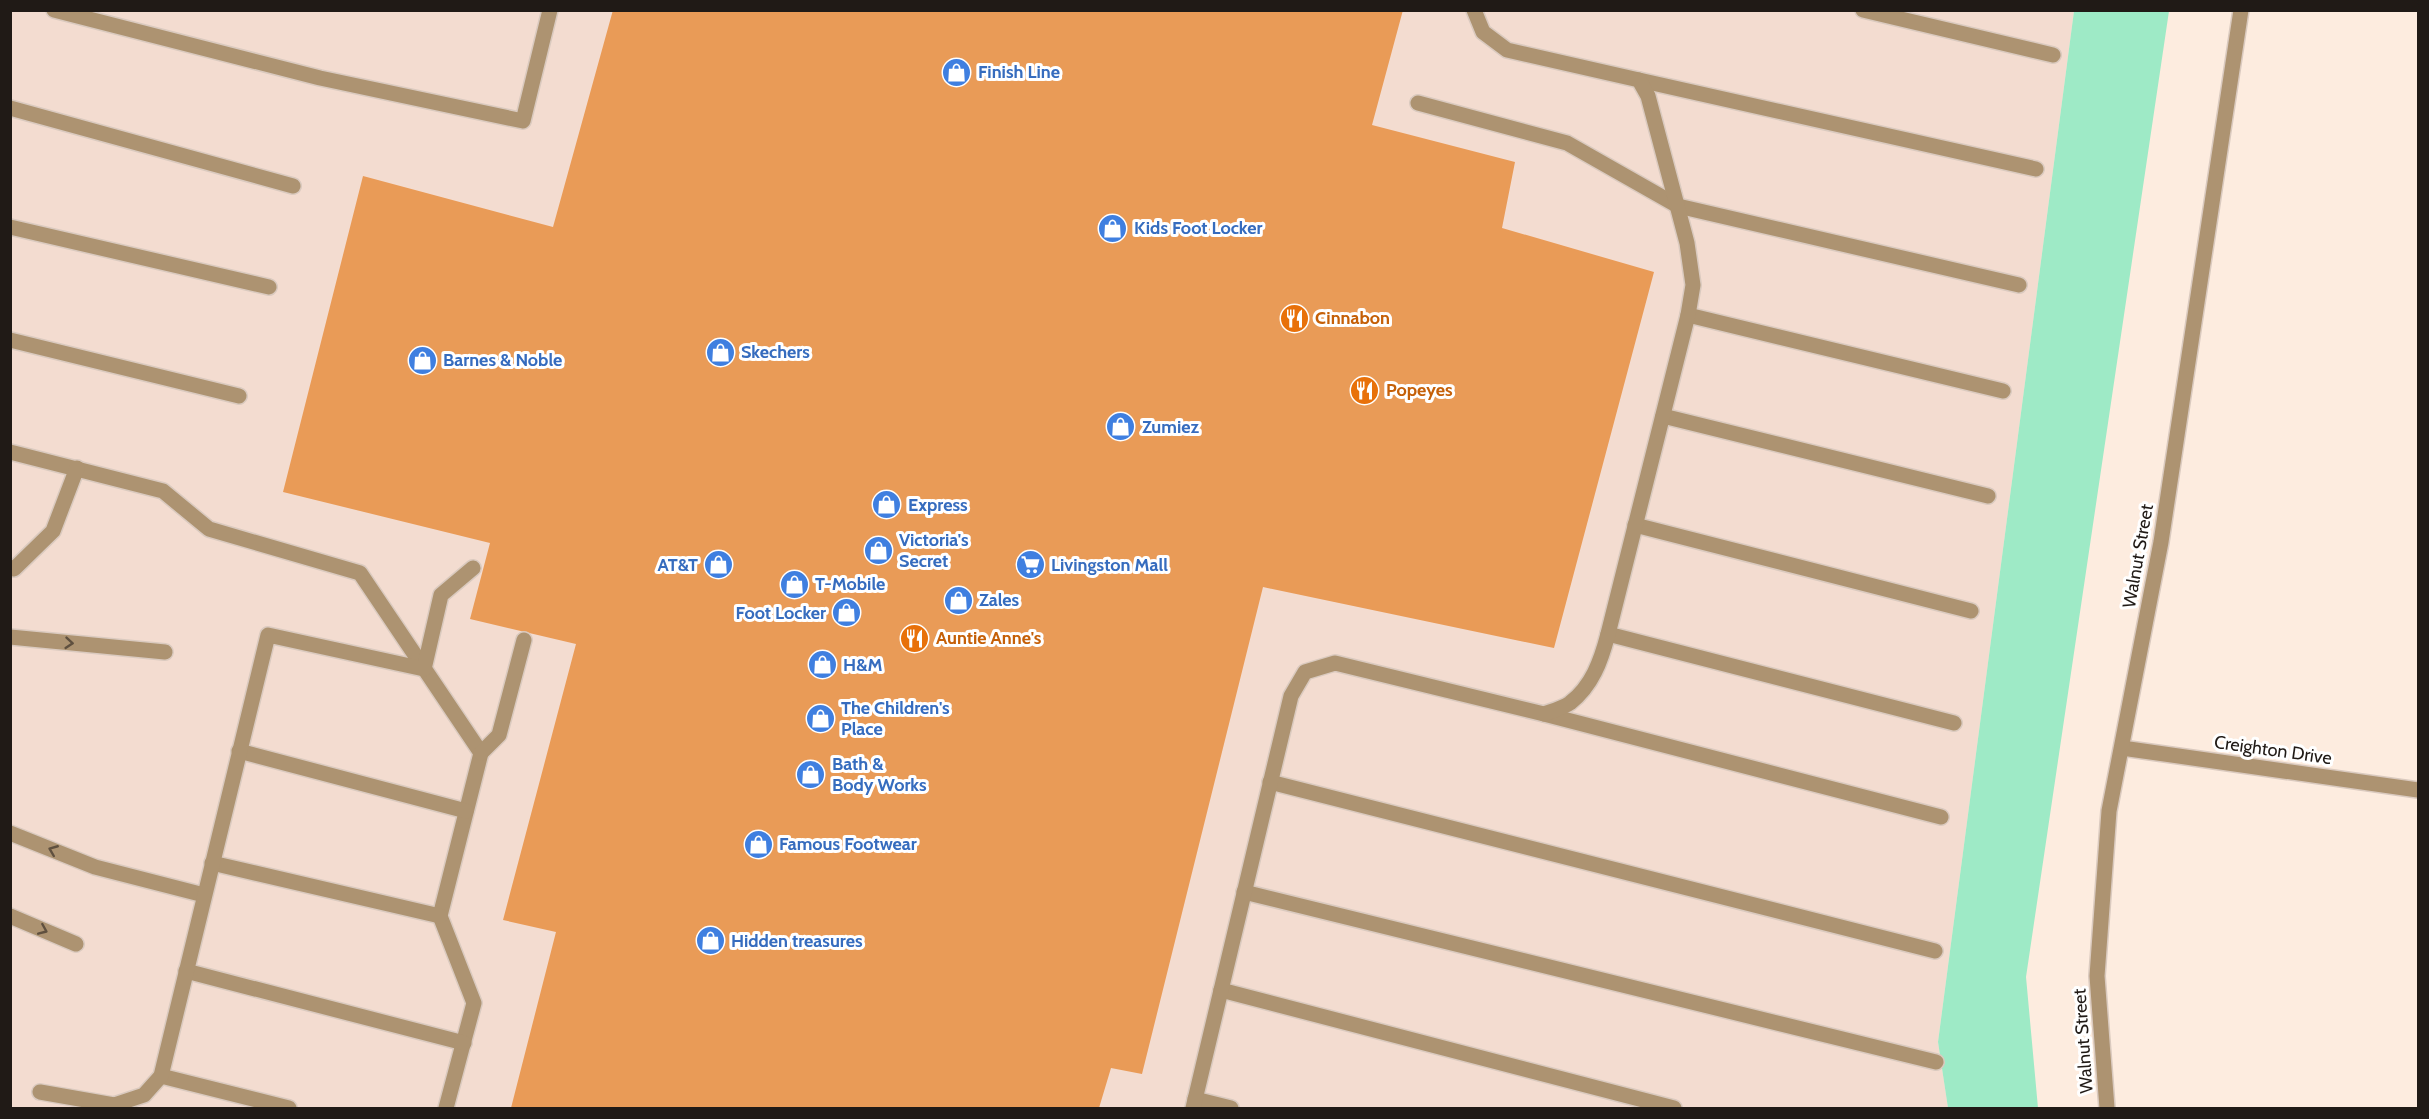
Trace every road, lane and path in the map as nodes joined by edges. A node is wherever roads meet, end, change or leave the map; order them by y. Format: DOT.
graph roads {
  1 [pos="54,10"];
  2 [pos="1474,10"];
  3 [pos="1863,10"];
  4 [pos="2241,10"];
  5 [pos="545,12"];
  6 [pos="2053,55"];
  7 [pos="1638,80"];
  8 [pos="1418,103"];
  9 [pos="10,108"];
  10 [pos="2036,169"];
  11 [pos="293,186"];
  12 [pos="1678,206"];
  13 [pos="10,227"];
  14 [pos="2019,285"];
  15 [pos="269,287"];
  16 [pos="1688,315"];
  17 [pos="10,340"];
  18 [pos="2003,391"];
  19 [pos="239,396"];
  20 [pos="1663,416"];
  21 [pos="10,452"];
  22 [pos="76,468"];
  23 [pos="1988,496"];
  24 [pos="1635,525"];
  25 [pos="10,568"];
  26 [pos="473,568"];
  27 [pos="1971,611"];
  28 [pos="1608,634"];
  29 [pos="10,637"];
  30 [pos="524,640"];
  31 [pos="165,652"];
  32 [pos="424,669"];
  33 [pos="1544,714"];
  34 [pos="1954,723"];
  35 [pos="2122,748"];
  36 [pos="239,751"];
  37 [pos="481,753"];
  38 [pos="1270,782"];
  39 [pos="2418,790"];
  40 [pos="466,811"];
  41 [pos="1941,817"];
  42 [pos="10,832"];
  43 [pos="212,863"];
  44 [pos="1244,892"];
  45 [pos="204,895"];
  46 [pos="10,916"];
  47 [pos="441,916"];
  48 [pos="76,944"];
  49 [pos="1935,951"];
  50 [pos="186,971"];
  51 [pos="1221,990"];
  52 [pos="464,1043"];
  53 [pos="1936,1062"];
  54 [pos="160,1076"];
  55 [pos="40,1092"];
  56 [pos="1194,1104"];
  57 [pos="289,1108"];
  58 [pos="446,1108"];
  59 [pos="1231,1108"];
  60 [pos="1674,1108"];
  61 [pos="2107,1108"];
  1 -- 5 [label="street"];
  2 -- 7 [label="street"];
  3 -- 6 [label="street"];
  4 -- 35 [label="street, Walnut Street"];
  7 -- 10 [label="street"];
  7 -- 12 [label="street"];
  8 -- 12 [label="street"];
  9 -- 11 [label="street"];
  12 -- 14 [label="street"];
  12 -- 16 [label="street"];
  13 -- 15 [label="street"];
  16 -- 18 [label="street"];
  16 -- 20 [label="street"];
  17 -- 19 [label="street"];
  20 -- 23 [label="street"];
  20 -- 24 [label="street"];
  21 -- 22 [label="street"];
  22 -- 25 [label="street"];
  22 -- 32 [label="street"];
  24 -- 27 [label="street"];
  24 -- 28 [label="street"];
  26 -- 32 [label="street"];
  28 -- 33 [label="street"];
  28 -- 34 [label="street"];
  29 -- 31 [label="street, one-way"];
  30 -- 37 [label="street"];
  32 -- 36 [label="street"];
  32 -- 37 [label="street"];
  33 -- 38 [label="street"];
  33 -- 41 [label="street"];
  35 -- 39 [label="street, Creighton Drive"];
  35 -- 61 [label="street, Walnut Street"];
  36 -- 40 [label="street"];
  36 -- 43 [label="street"];
  37 -- 40 [label="street"];
  38 -- 44 [label="street"];
  38 -- 49 [label="street"];
  40 -- 47 [label="street"];
  45 -- 42 [label="street, one-way"];
  43 -- 45 [label="street"];
  43 -- 47 [label="street"];
  44 -- 51 [label="street"];
  44 -- 53 [label="street"];
  45 -- 50 [label="street"];
  46 -- 48 [label="street, one-way"];
  47 -- 52 [label="street"];
  50 -- 52 [label="street"];
  50 -- 54 [label="street"];
  51 -- 56 [label="street"];
  51 -- 60 [label="street"];
  52 -- 58 [label="street"];
  54 -- 55 [label="street"];
  54 -- 57 [label="street"];
  56 -- 59 [label="street"];
}
